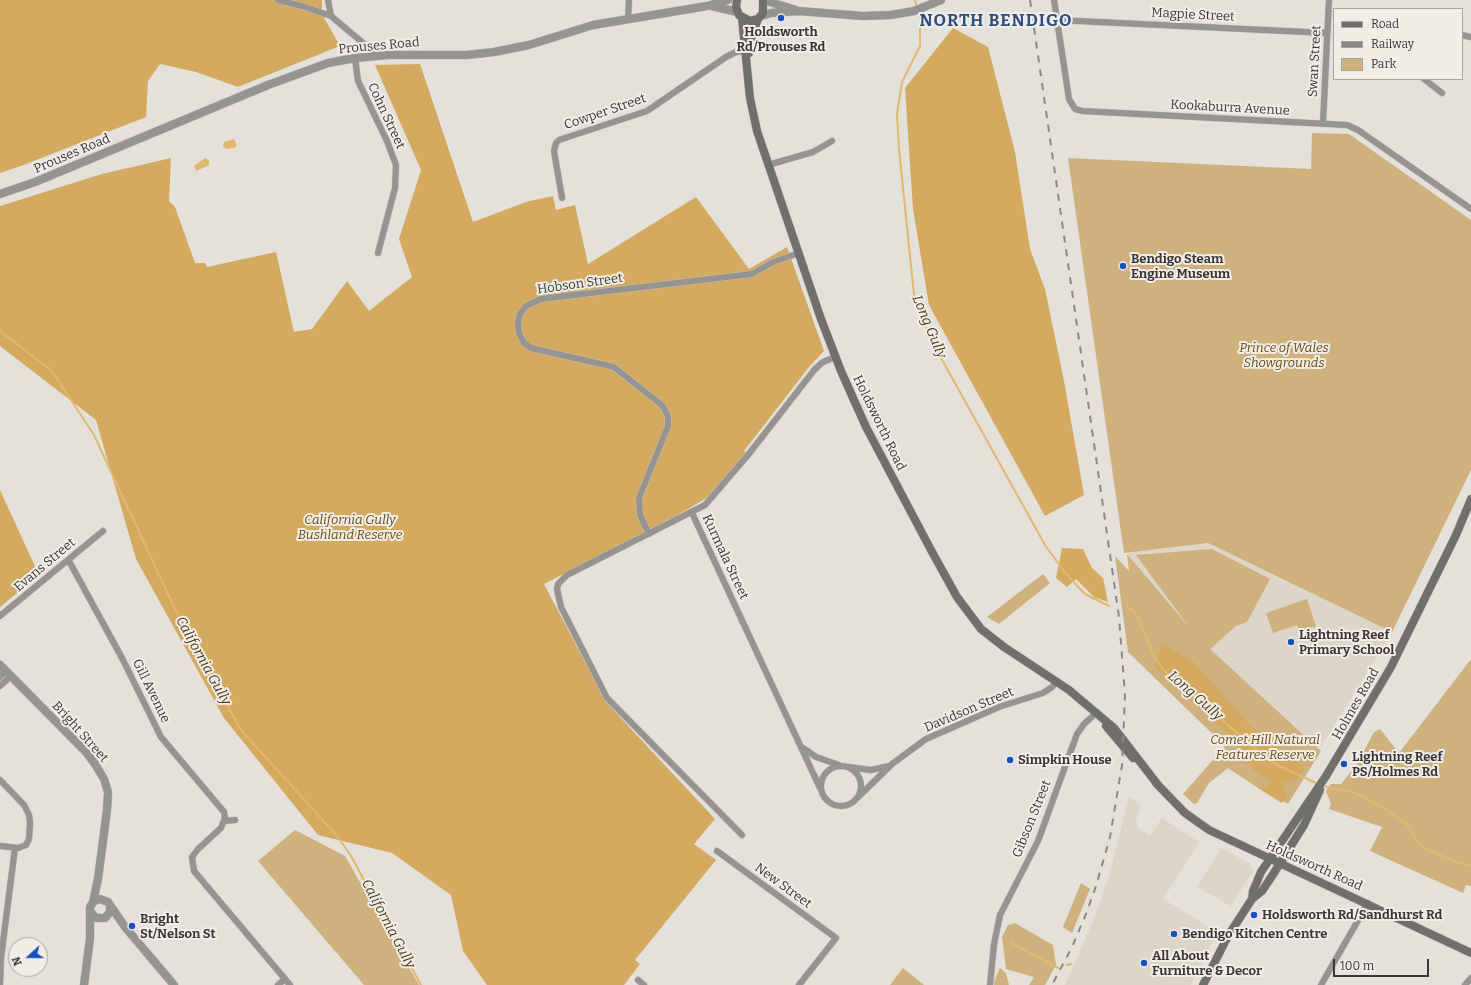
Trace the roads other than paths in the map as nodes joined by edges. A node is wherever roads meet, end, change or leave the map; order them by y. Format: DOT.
graph roads {
  1 [pos="278,0"];
  2 [pos="328,0"];
  3 [pos="628,0"];
  4 [pos="728,0"];
  5 [pos="737,0"];
  6 [pos="763,0"];
  7 [pos="941,0"];
  8 [pos="1054,0"];
  9 [pos="1329,0"];
  10 [pos="708,6"];
  11 [pos="798,11"];
  12 [pos="1331,13"];
  13 [pos="739,15"];
  14 [pos="332,16"];
  15 [pos="759,18"];
  16 [pos="628,19"];
  17 [pos="1057,20"];
  18 [pos="1327,33"];
  19 [pos="747,51"];
  20 [pos="373,56"];
  21 [pos="355,58"];
  22 [pos="1425,80"];
  23 [pos="1442,93"];
  24 [pos="1322,123"];
  25 [pos="832,140"];
  26 [pos="768,165"];
  27 [pos="0,194"];
  28 [pos="562,198"];
  29 [pos="1471,209"];
  30 [pos="378,253"];
  31 [pos="799,253"];
  32 [pos="835,356"];
  33 [pos="1471,499"];
  34 [pos="1471,511"];
  35 [pos="692,513"];
  36 [pos="103,531"];
  37 [pos="649,534"];
  38 [pos="1456,535"];
  39 [pos="69,561"];
  40 [pos="0,616"];
  41 [pos="4,672"];
  42 [pos="1057,681"];
  43 [pos="0,686"];
  44 [pos="1096,713"];
  45 [pos="797,740"];
  46 [pos="892,764"];
  47 [pos="844,766"];
  48 [pos="0,780"];
  49 [pos="1322,784"];
  50 [pos="820,788"];
  51 [pos="856,799"];
  52 [pos="235,820"];
  53 [pos="225,821"];
  54 [pos="742,834"];
  55 [pos="0,846"];
  56 [pos="15,848"];
  57 [pos="717,851"];
  58 [pos="1270,859"];
  59 [pos="1280,864"];
  60 [pos="98,879"];
  61 [pos="1252,899"];
  62 [pos="93,902"];
  63 [pos="108,903"];
  64 [pos="1368,903"];
  65 [pos="90,911"];
  66 [pos="104,918"];
  67 [pos="2,926"];
  68 [pos="124,927"];
  69 [pos="90,938"];
  70 [pos="1471,953"];
  71 [pos="1471,978"];
  72 [pos="285,979"];
  73 [pos="638,980"];
  74 [pos="0,985"];
  75 [pos="84,985"];
  76 [pos="174,985"];
  77 [pos="278,985"];
  78 [pos="290,985"];
  79 [pos="644,985"];
  80 [pos="799,985"];
  81 [pos="990,985"];
  82 [pos="1203,985"];
  83 [pos="1321,985"];
  84 [pos="1465,985"];
  1 -- 14 [label="street"];
  2 -- 14 [label="street"];
  3 -- 16 [label="street"];
  4 -- 10 [label="street, Prouses Road"];
  5 -- 13 [label="main road, Holdsworth Road"];
  6 -- 11 [label="street"];
  6 -- 15 [label="main road, Holdsworth Road"];
  7 -- 11 [label="street"];
  8 -- 17 [label="street, Kookaburra Avenue"];
  9 -- 12 [label="street, Swan Street"];
  10 -- 13 [label="street, Prouses Road"];
  10 -- 16 [label="street, Prouses Road"];
  11 -- 15 [label="street"];
  12 -- 18 [label="street, Swan Street"];
  13 -- 15 [label="main road"];
  13 -- 19 [label="main road, Holdsworth Road"];
  14 -- 20 [label="street"];
  15 -- 19 [label="main road, Holdsworth Road"];
  16 -- 20 [label="street, Prouses Road"];
  17 -- 18 [label="street, Magpie Street"];
  17 -- 24 [label="street, Kookaburra Avenue"];
  18 -- 24 [label="street, Swan Street"];
  19 -- 26 [label="main road, Holdsworth Road"];
  19 -- 28 [label="street, Cowper Street"];
  20 -- 21 [label="street, Prouses Road"];
  21 -- 27 [label="street, Prouses Road"];
  21 -- 30 [label="street, Cohn Street"];
  22 -- 23 [label="street"];
  24 -- 29 [label="street, Kookaburra Avenue"];
  25 -- 26 [label="street"];
  26 -- 31 [label="main road, Holdsworth Road"];
  31 -- 32 [label="main road, Holdsworth Road"];
  31 -- 37 [label="street, Hobson Street"];
  32 -- 35 [label="street, Kurmala Street"];
  32 -- 42 [label="main road, Holdsworth Road"];
  33 -- 38 [label="main road, Holmes Road"];
  34 -- 38 [label="main road, Holmes Road"];
  35 -- 37 [label="street"];
  35 -- 45 [label="street, Kurmala Street"];
  36 -- 39 [label="street, Evans Street"];
  37 -- 54 [label="street"];
  38 -- 49 [label="main road, Holmes Road"];
  39 -- 40 [label="street, Evans Street"];
  39 -- 53 [label="street, Gill Avenue"];
  41 -- 43 [label="street"];
  41 -- 60 [label="street, Bright Street"];
  42 -- 44 [label="main road, Holdsworth Road"];
  42 -- 46 [label="street, Davidson Street"];
  44 -- 58 [label="main road, Holdsworth Road"];
  44 -- 81 [label="street, Gibson Street"];
  45 -- 47 [label="street, Kurmala Street"];
  45 -- 50 [label="street, Kurmala Street"];
  46 -- 47 [label="street, Davidson Street"];
  46 -- 51 [label="street, Davidson Street"];
  47 -- 50 [label="street"];
  47 -- 51 [label="street"];
  48 -- 56 [label="street"];
  49 -- 58 [label="main road, Holmes Road"];
  49 -- 59 [label="main road, Holmes Road"];
  50 -- 51 [label="street"];
  52 -- 53 [label="street"];
  53 -- 72 [label="street"];
  55 -- 56 [label="street"];
  56 -- 67 [label="street"];
  57 -- 80 [label="street, New Street"];
  58 -- 59 [label="main road, Holdsworth Road"];
  58 -- 61 [label="main road, Holmes Road"];
  59 -- 61 [label="main road, Holmes Road"];
  59 -- 64 [label="main road, Holdsworth Road"];
  60 -- 62 [label="street, Bright Street"];
  60 -- 63 [label="street, Bright Street"];
  61 -- 82 [label="main road, Holmes Road"];
  62 -- 63 [label="street"];
  62 -- 65 [label="street"];
  63 -- 66 [label="street"];
  63 -- 68 [label="street, Bright Street"];
  64 -- 70 [label="main road, Holdsworth Road"];
  64 -- 83 [label="street"];
  65 -- 66 [label="street"];
  65 -- 69 [label="street"];
  66 -- 68 [label="street"];
  66 -- 69 [label="street"];
  67 -- 74 [label="street"];
  68 -- 76 [label="street"];
  69 -- 75 [label="street"];
  71 -- 84 [label="street"];
  72 -- 77 [label="street"];
  72 -- 78 [label="street"];
  73 -- 79 [label="street"];
}
